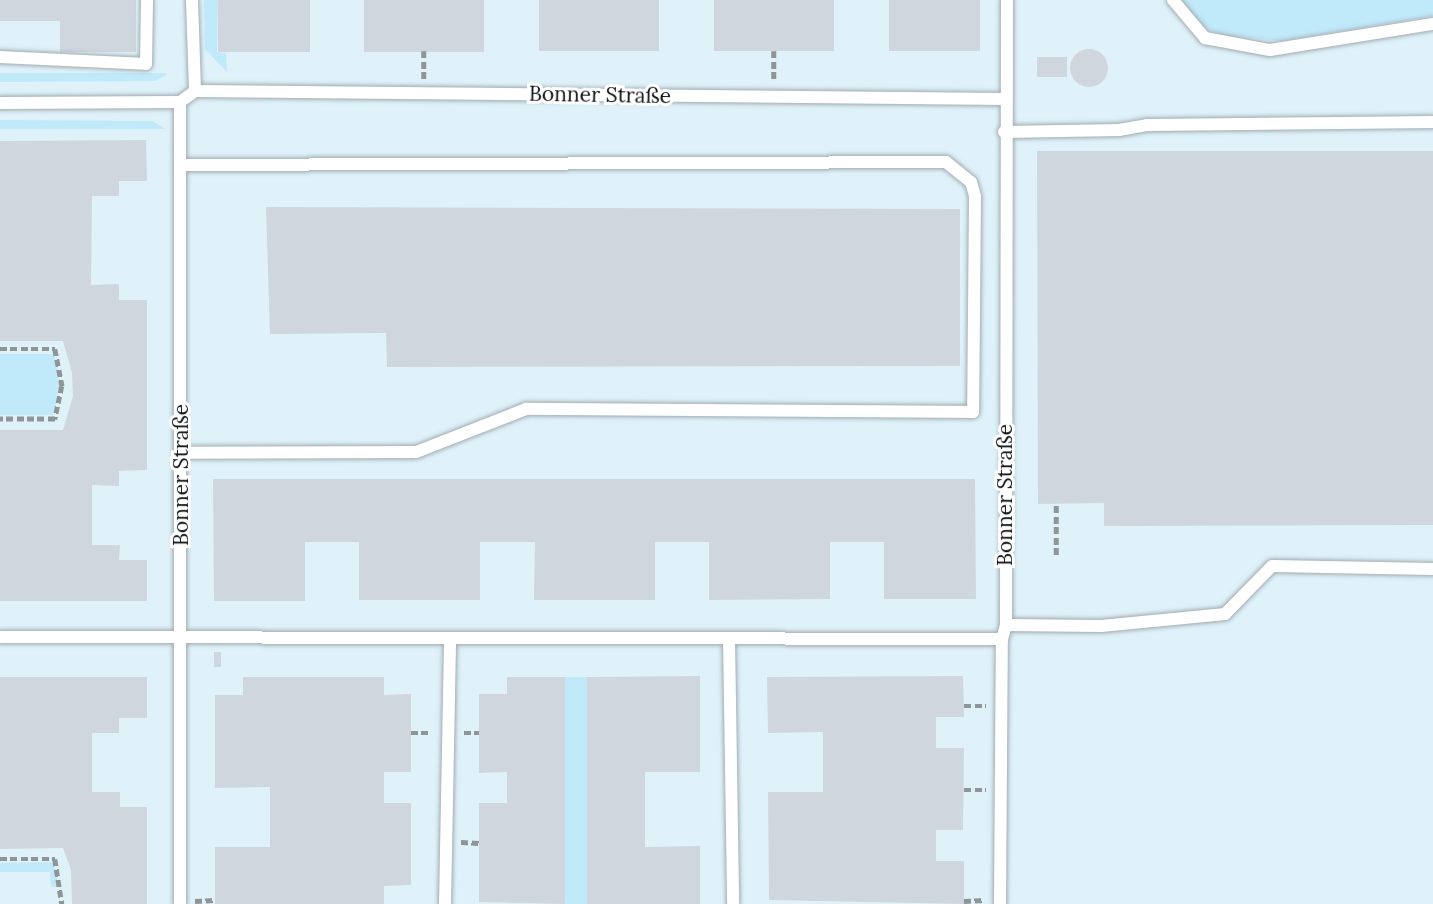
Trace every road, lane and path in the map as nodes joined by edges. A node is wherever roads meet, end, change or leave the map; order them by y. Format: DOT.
graph roads {
  1 [pos="147,0"];
  2 [pos="192,0"];
  3 [pos="1007,0"];
  4 [pos="1173,0"];
  5 [pos="1433,24"];
  6 [pos="424,51"];
  7 [pos="774,51"];
  8 [pos="0,57"];
  9 [pos="195,91"];
  10 [pos="424,93"];
  11 [pos="775,97"];
  12 [pos="1005,99"];
  13 [pos="180,102"];
  14 [pos="0,103"];
  15 [pos="1433,122"];
  16 [pos="1004,132"];
  17 [pos="181,165"];
  18 [pos="0,349"];
  19 [pos="0,419"];
  20 [pos="181,453"];
  21 [pos="1056,503"];
  22 [pos="1056,555"];
  23 [pos="1433,569"];
  24 [pos="1006,625"];
  25 [pos="0,637"];
  26 [pos="182,638"];
  27 [pos="450,638"];
  28 [pos="729,639"];
  29 [pos="1002,639"];
  30 [pos="0,859"];
  31 [pos="62,904"];
  32 [pos="180,904"];
  33 [pos="445,904"];
  34 [pos="733,904"];
  35 [pos="1000,904"];
  1 -- 8 [label="lane"];
  2 -- 9 [label="lane"];
  3 -- 12 [label="lane, Bonner Straße"];
  4 -- 5 [label="lane"];
  6 -- 10 [label="path"];
  7 -- 11 [label="path"];
  9 -- 10 [label="lane, Bonner Straße"];
  9 -- 13 [label="lane"];
  10 -- 11 [label="lane, Bonner Straße"];
  11 -- 12 [label="lane, Bonner Straße"];
  12 -- 16 [label="lane, Bonner Straße"];
  13 -- 14 [label="lane"];
  13 -- 17 [label="lane, Bonner Straße"];
  15 -- 16 [label="lane"];
  16 -- 24 [label="lane, Bonner Straße"];
  17 -- 20 [label="lane, Bonner Straße"];
  17 -- 20 [label="lane"];
  18 -- 19 [label="path"];
  20 -- 26 [label="lane, Bonner Straße"];
  21 -- 22 [label="path"];
  23 -- 24 [label="lane"];
  24 -- 29 [label="lane, Bonner Straße"];
  25 -- 26 [label="lane"];
  26 -- 27 [label="lane"];
  26 -- 32 [label="lane, Bonner Straße"];
  27 -- 28 [label="lane"];
  27 -- 33 [label="lane"];
  28 -- 29 [label="lane"];
  28 -- 34 [label="lane"];
  29 -- 35 [label="lane, Bonner Straße"];
  30 -- 31 [label="path"];
}
